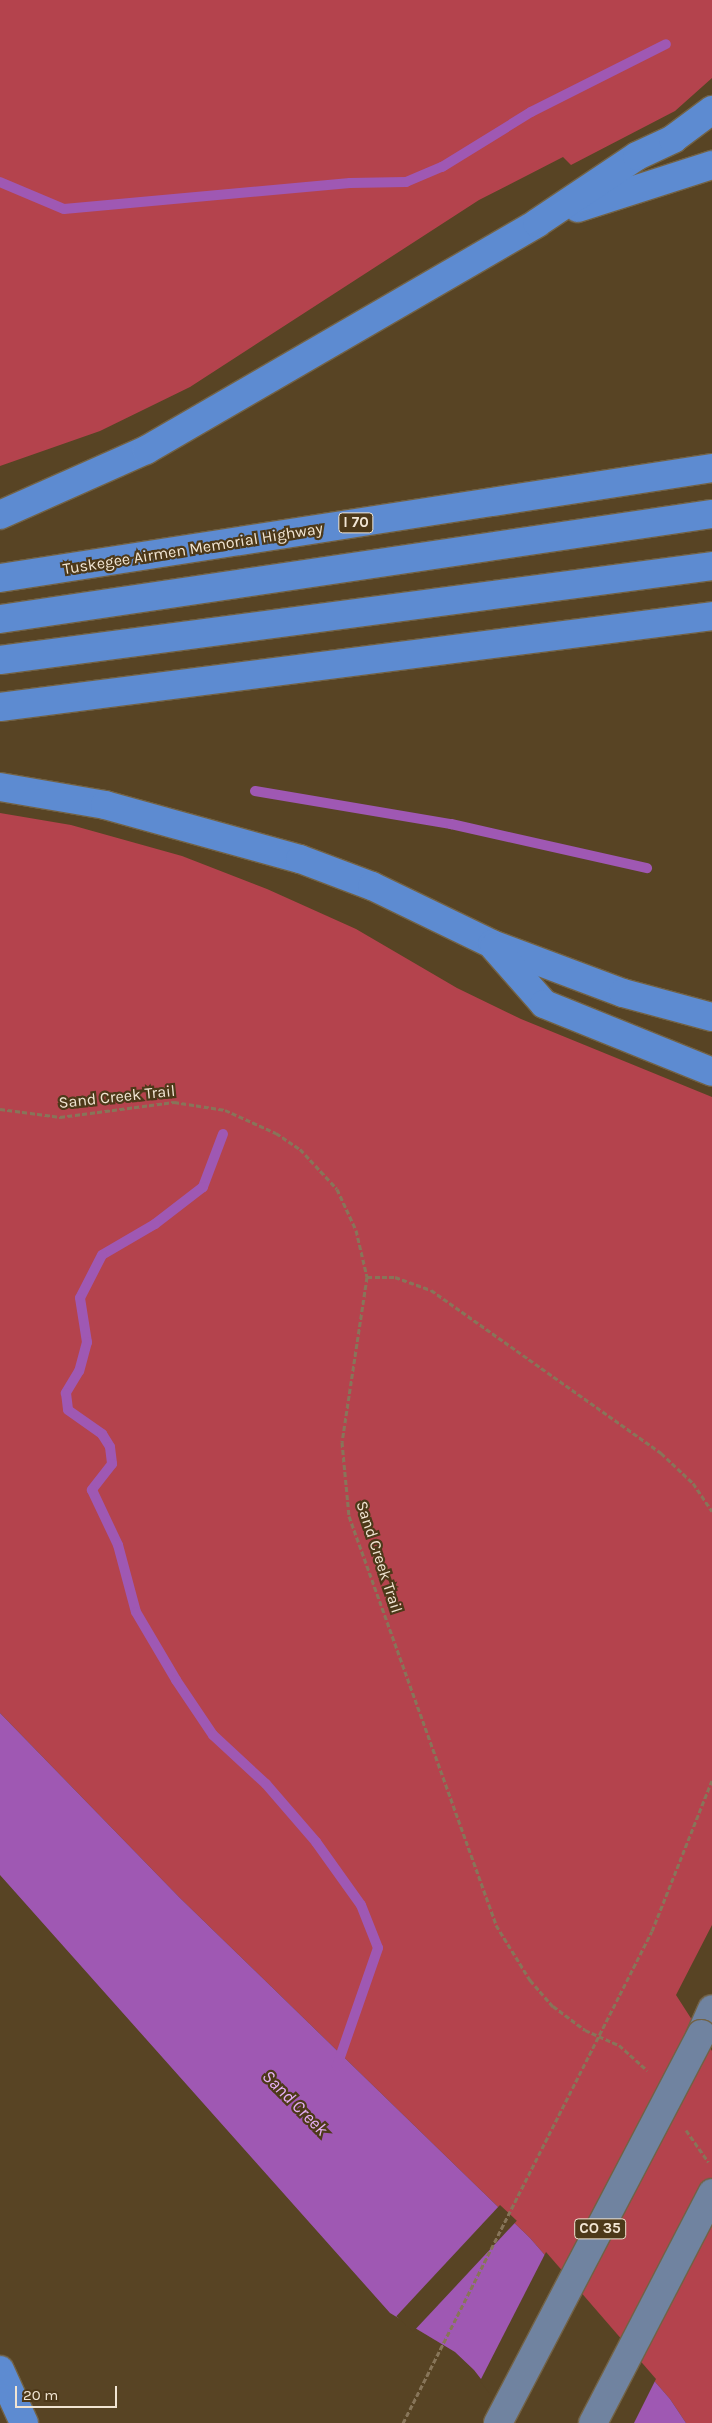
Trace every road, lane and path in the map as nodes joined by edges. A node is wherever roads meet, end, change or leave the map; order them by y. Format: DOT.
graph roads {
  1 [pos="712,110"];
  2 [pos="712,166"];
  3 [pos="537,223"];
  4 [pos="712,468"];
  5 [pos="712,514"];
  6 [pos="0,515"];
  7 [pos="712,566"];
  8 [pos="0,578"];
  9 [pos="712,616"];
  10 [pos="0,619"];
  11 [pos="0,660"];
  12 [pos="0,707"];
  13 [pos="0,787"];
  14 [pos="492,944"];
  15 [pos="712,1017"];
  16 [pos="712,1072"];
  17 [pos="0,1109"];
  18 [pos="367,1277"];
  19 [pos="712,1510"];
  20 [pos="712,1780"];
  21 [pos="712,2009"];
  22 [pos="652,2078"];
  23 [pos="685,2127"];
  24 [pos="712,2169"];
  25 [pos="712,2193"];
  26 [pos="0,2370"];
  27 [pos="24,2423"];
  28 [pos="403,2423"];
  29 [pos="498,2423"];
  30 [pos="593,2423"];
  1 -- 3 [label="highway"];
  2 -- 3 [label="highway"];
  3 -- 6 [label="highway"];
  4 -- 8 [label="highway, Tuskegee Airmen Memorial Highway / I 70"];
  5 -- 10 [label="highway"];
  7 -- 11 [label="highway"];
  9 -- 12 [label="highway"];
  13 -- 14 [label="highway"];
  14 -- 15 [label="highway"];
  14 -- 16 [label="highway"];
  17 -- 18 [label="path, Sand Creek Trail"];
  18 -- 19 [label="path"];
  18 -- 22 [label="path, Sand Creek Trail"];
  20 -- 28 [label="path, bridge"];
  21 -- 29 [label="main road, CO 35, bridge"];
  23 -- 24 [label="path"];
  25 -- 30 [label="main road"];
  26 -- 27 [label="highway"];
}
